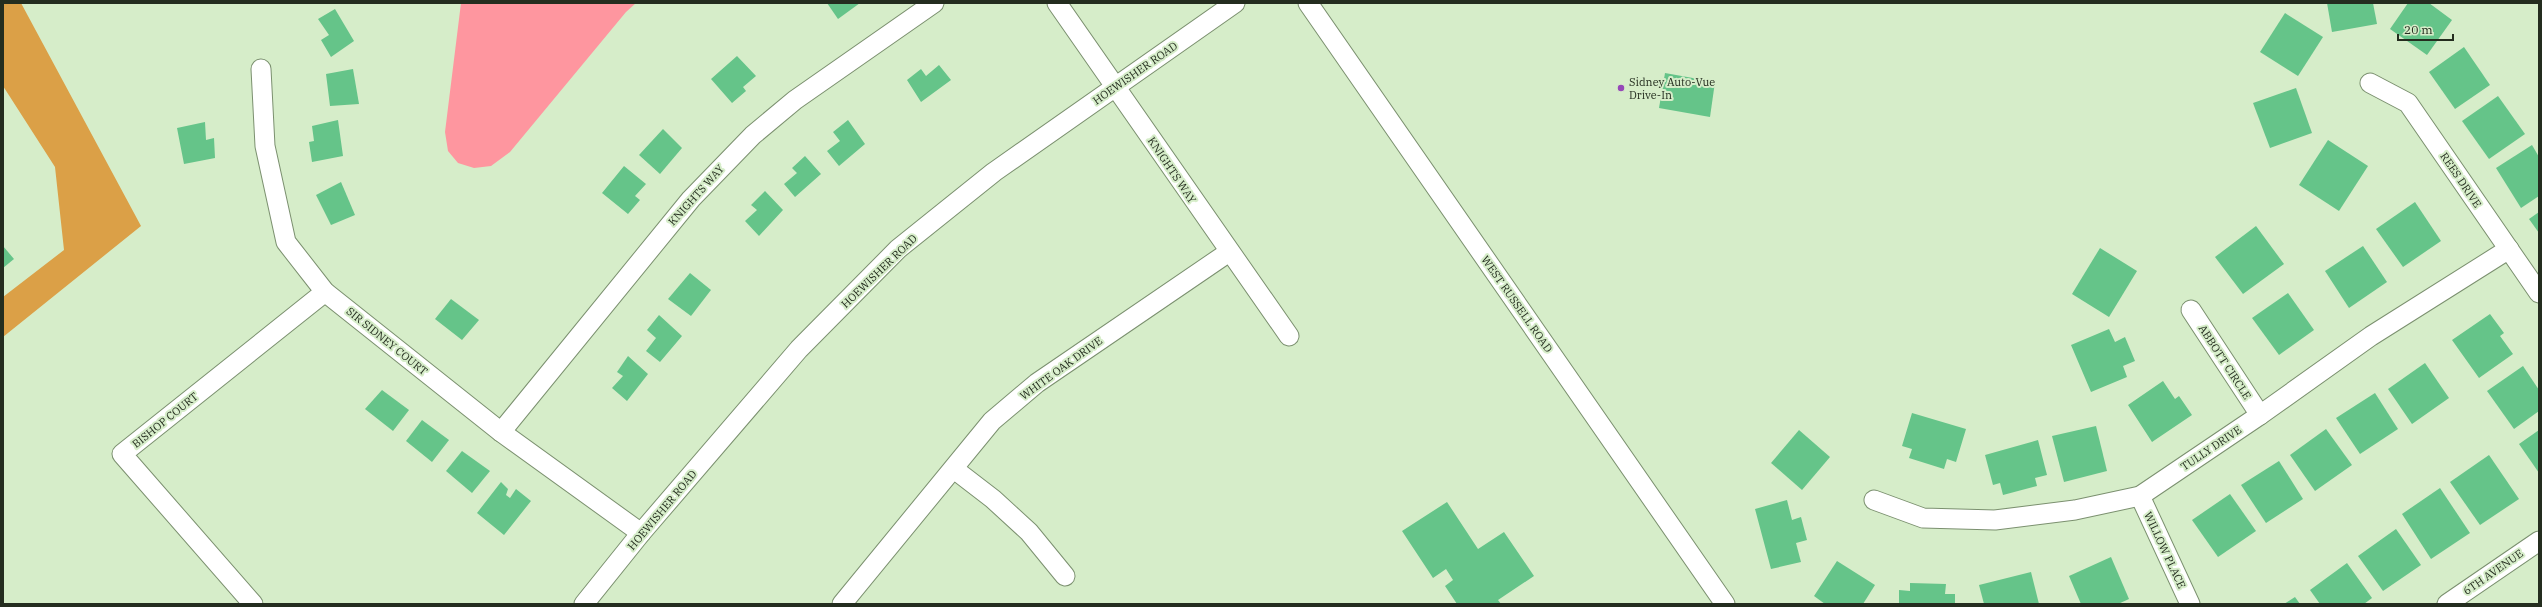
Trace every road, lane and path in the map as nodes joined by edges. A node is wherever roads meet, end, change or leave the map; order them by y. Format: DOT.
graph roads {
  1 [pos="934,3"];
  2 [pos="1057,3"];
  3 [pos="1235,3"];
  4 [pos="1308,3"];
  5 [pos="261,69"];
  6 [pos="2370,83"];
  7 [pos="1116,87"];
  8 [pos="2508,249"];
  9 [pos="1229,252"];
  10 [pos="325,292"];
  11 [pos="2539,293"];
  12 [pos="2191,310"];
  13 [pos="1289,336"];
  14 [pos="2260,415"];
  15 [pos="501,432"];
  16 [pos="954,469"];
  17 [pos="2140,496"];
  18 [pos="1874,500"];
  19 [pos="641,533"];
  20 [pos="2539,541"];
  21 [pos="1065,576"];
  22 [pos="253,604"];
  23 [pos="584,604"];
  24 [pos="842,604"];
  25 [pos="1725,604"];
  26 [pos="2190,604"];
  27 [pos="2447,604"];
  1 -- 15 [label="street, KNIGHTS WAY"];
  2 -- 7 [label="street, KNIGHTS WAY"];
  3 -- 7 [label="street, HOEWISHER ROAD"];
  4 -- 25 [label="street, WEST RUSSELL ROAD"];
  5 -- 10 [label="street, SIR SIDNEY COURT"];
  6 -- 8 [label="street, REES DRIVE"];
  7 -- 9 [label="street, KNIGHTS WAY"];
  7 -- 19 [label="street, HOEWISHER ROAD"];
  8 -- 11 [label="street, REES DRIVE"];
  8 -- 14 [label="street, TULLY DRIVE"];
  9 -- 13 [label="street, KNIGHTS WAY"];
  9 -- 16 [label="street, WHITE OAK DRIVE"];
  10 -- 15 [label="street, SIR SIDNEY COURT"];
  10 -- 22 [label="street, BISHOP COURT"];
  12 -- 14 [label="street, ABBOTT CIRCLE"];
  14 -- 17 [label="street, TULLY DRIVE"];
  15 -- 19 [label="street, SIR SIDNEY COURT"];
  16 -- 21 [label="street"];
  16 -- 24 [label="street, WHITE OAK DRIVE"];
  17 -- 18 [label="street, TULLY DRIVE"];
  17 -- 26 [label="street, WILLOW PLACE"];
  19 -- 23 [label="street, HOEWISHER ROAD"];
  20 -- 27 [label="street, 6TH AVENUE"];
}
